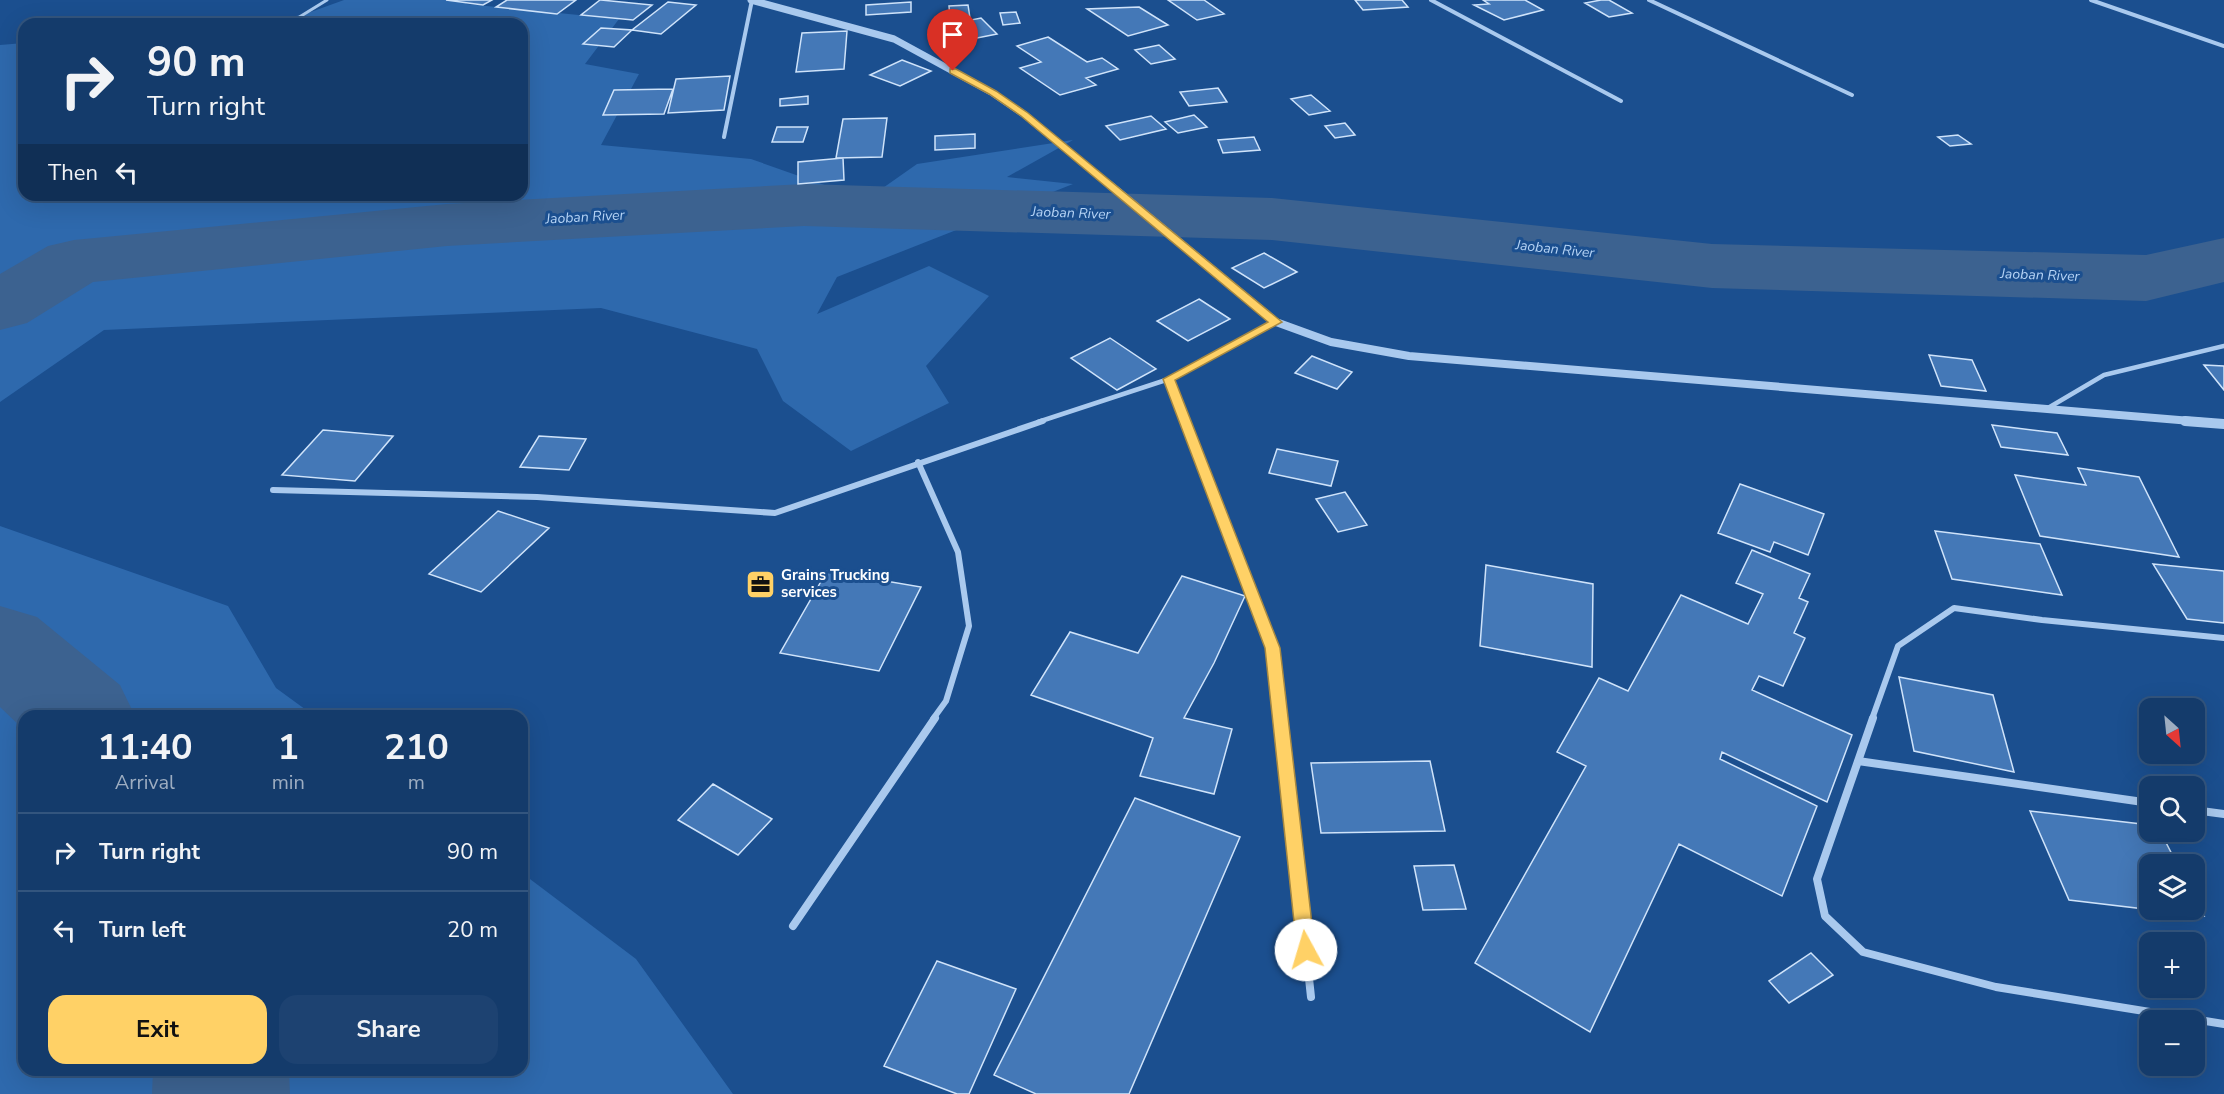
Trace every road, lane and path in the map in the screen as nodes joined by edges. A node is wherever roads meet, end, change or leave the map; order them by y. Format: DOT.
graph roads {
  1 [pos="327,0"];
  2 [pos="753,0"];
  3 [pos="1431,0"];
  4 [pos="1649,0"];
  5 [pos="2091,0"];
  6 [pos="298,18"];
  7 [pos="2224,46"];
  8 [pos="1852,95"];
  9 [pos="1621,101"];
  10 [pos="724,137"];
  11 [pos="1276,322"];
  12 [pos="2224,346"];
  13 [pos="1168,379"];
  14 [pos="2048,409"];
  15 [pos="2224,424"];
  16 [pos="918,462"];
  17 [pos="273,490"];
  18 [pos="2224,638"];
  19 [pos="1858,761"];
  20 [pos="2139,802"];
  21 [pos="2205,811"];
  22 [pos="2224,814"];
  23 [pos="793,926"];
  24 [pos="1311,997"];
  25 [pos="2224,1024"];
  1 -- 6 [label="lane"];
  2 -- 10 [label="street"];
  2 -- 11 [label="street"];
  3 -- 9 [label="street"];
  4 -- 8 [label="street"];
  5 -- 7 [label="street"];
  11 -- 13 [label="street"];
  11 -- 14 [label="street"];
  12 -- 14 [label="street"];
  13 -- 16 [label="street"];
  13 -- 24 [label="street"];
  14 -- 15 [label="street"];
  16 -- 17 [label="street"];
  16 -- 23 [label="street"];
  18 -- 19 [label="street"];
  19 -- 20 [label="street"];
  19 -- 25 [label="street"];
  21 -- 22 [label="street"];
}
